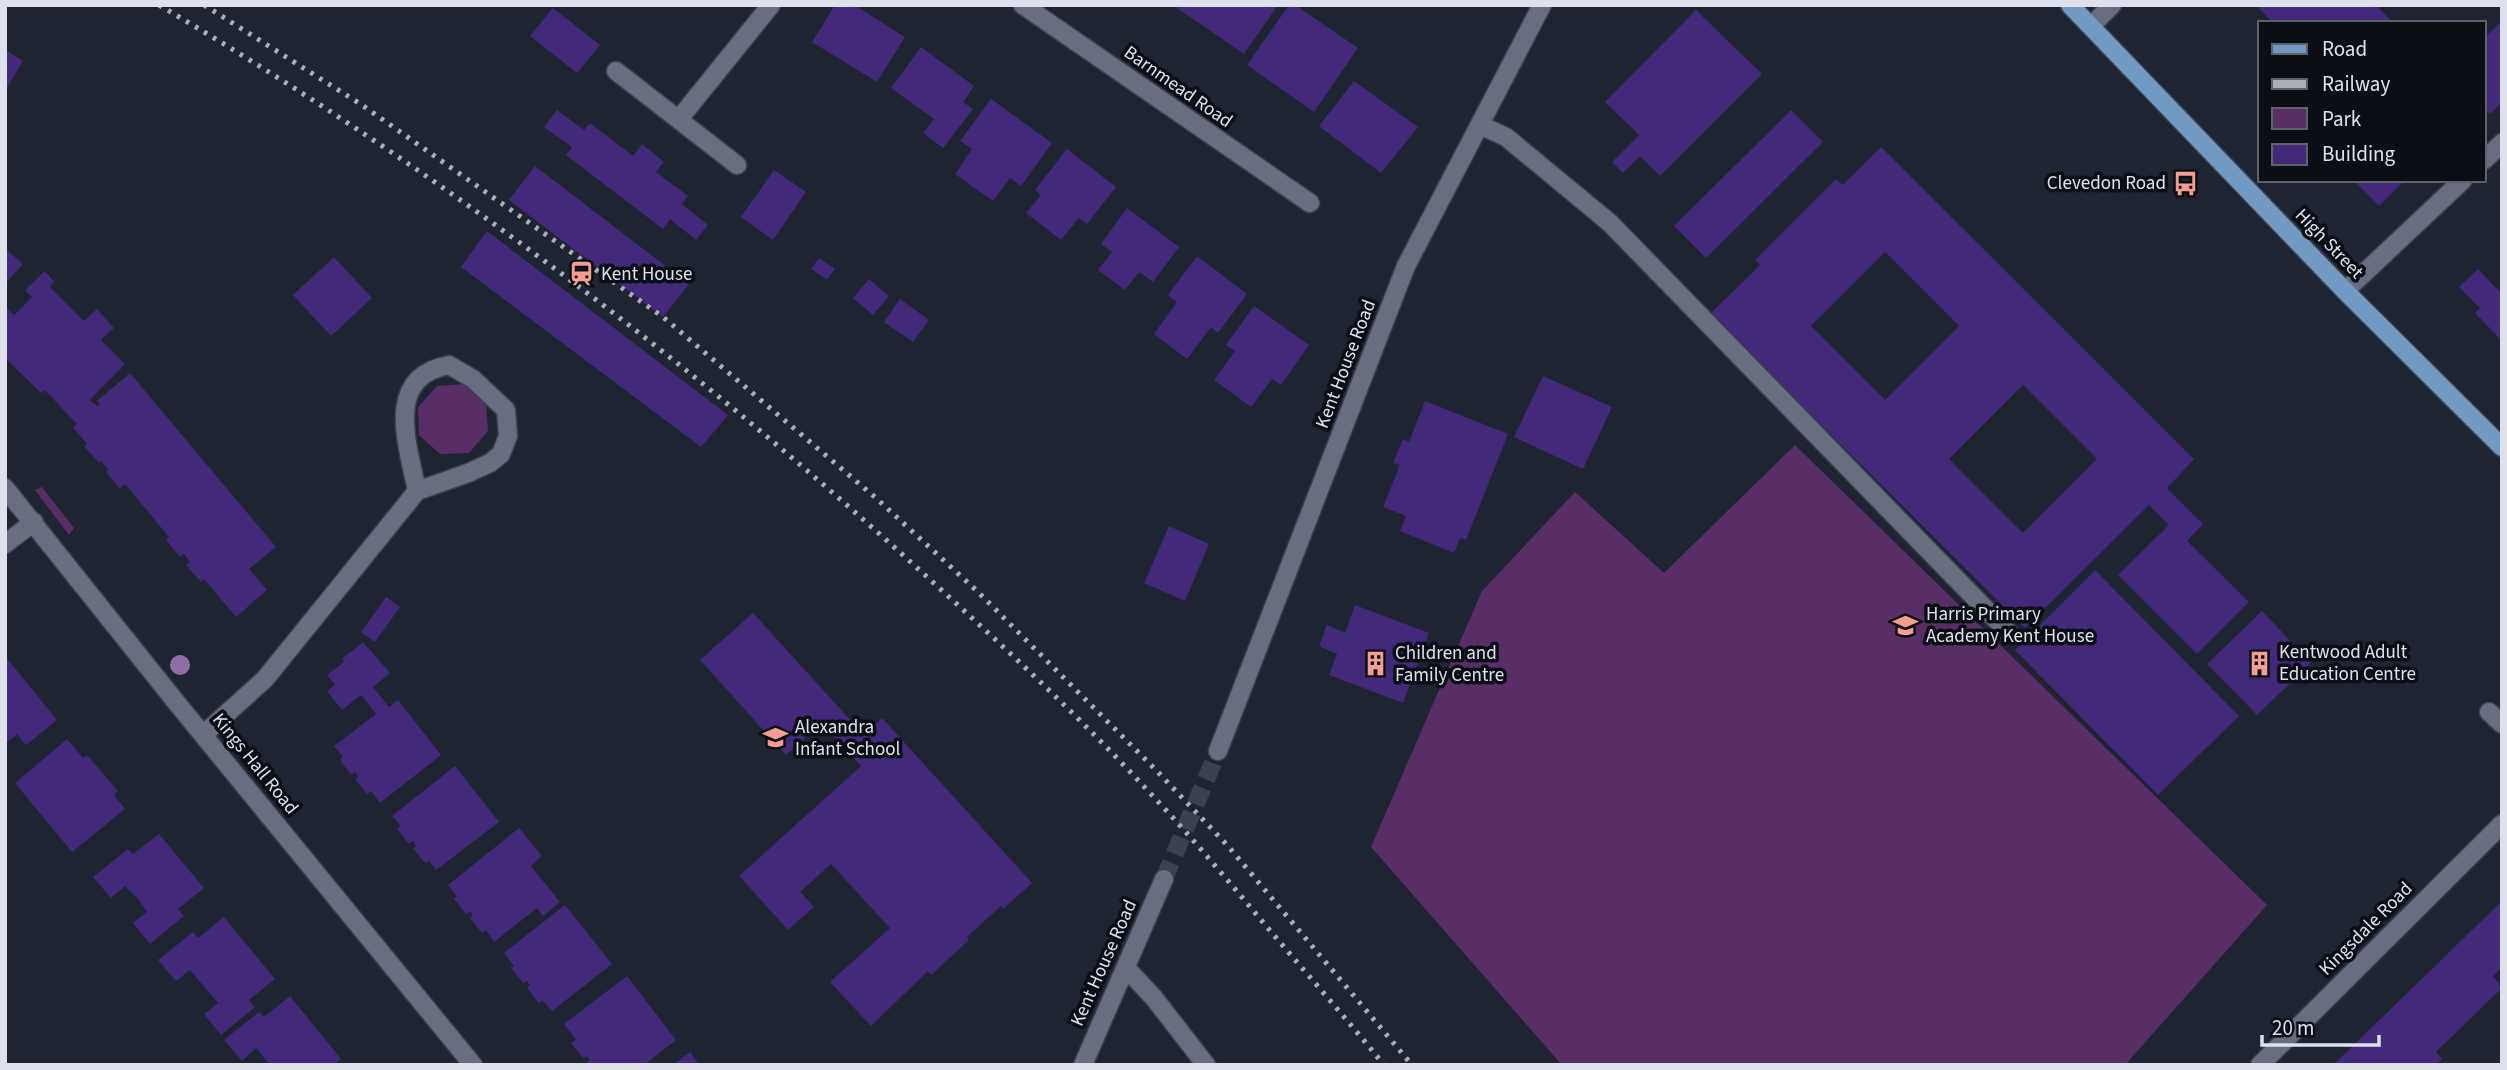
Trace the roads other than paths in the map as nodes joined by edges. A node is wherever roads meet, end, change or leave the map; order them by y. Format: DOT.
graph roads {
  1 [pos="771,5"];
  2 [pos="1023,5"];
  3 [pos="1542,5"];
  4 [pos="2070,5"];
  5 [pos="2112,5"];
  6 [pos="2092,25"];
  7 [pos="616,71"];
  8 [pos="678,119"];
  9 [pos="1480,125"];
  10 [pos="2502,143"];
  11 [pos="2486,158"];
  12 [pos="737,165"];
  13 [pos="2461,182"];
  14 [pos="1310,204"];
  15 [pos="2345,291"];
  16 [pos="2502,447"];
  17 [pos="5,488"];
  18 [pos="417,491"];
  19 [pos="34,522"];
  20 [pos="5,544"];
  21 [pos="2008,632"];
  22 [pos="204,734"];
  23 [pos="1218,751"];
  24 [pos="2502,824"];
  25 [pos="1164,879"];
  26 [pos="1126,968"];
  27 [pos="474,1065"];
  28 [pos="1083,1065"];
  29 [pos="1206,1065"];
  30 [pos="2260,1065"];
  1 -- 8 [label="street"];
  2 -- 14 [label="street, Barnmead Road"];
  3 -- 9 [label="street, Kent House Road"];
  4 -- 6 [label="main road, High Street"];
  5 -- 6 [label="street"];
  6 -- 15 [label="main road, High Street"];
  7 -- 8 [label="street"];
  8 -- 12 [label="street"];
  9 -- 21 [label="street"];
  9 -- 23 [label="street, Kent House Road"];
  10 -- 11 [label="street"];
  13 -- 15 [label="street"];
  15 -- 16 [label="main road, High Street"];
  17 -- 19 [label="street, Kings Hall Road"];
  18 -- 18 [label="street"];
  18 -- 22 [label="street"];
  19 -- 20 [label="street"];
  19 -- 22 [label="street, Kings Hall Road"];
  22 -- 27 [label="street, Kings Hall Road"];
  24 -- 30 [label="street, Kingsdale Road"];
  25 -- 26 [label="street, Kent House Road"];
  26 -- 28 [label="street, Kent House Road"];
  26 -- 29 [label="street"];
}
